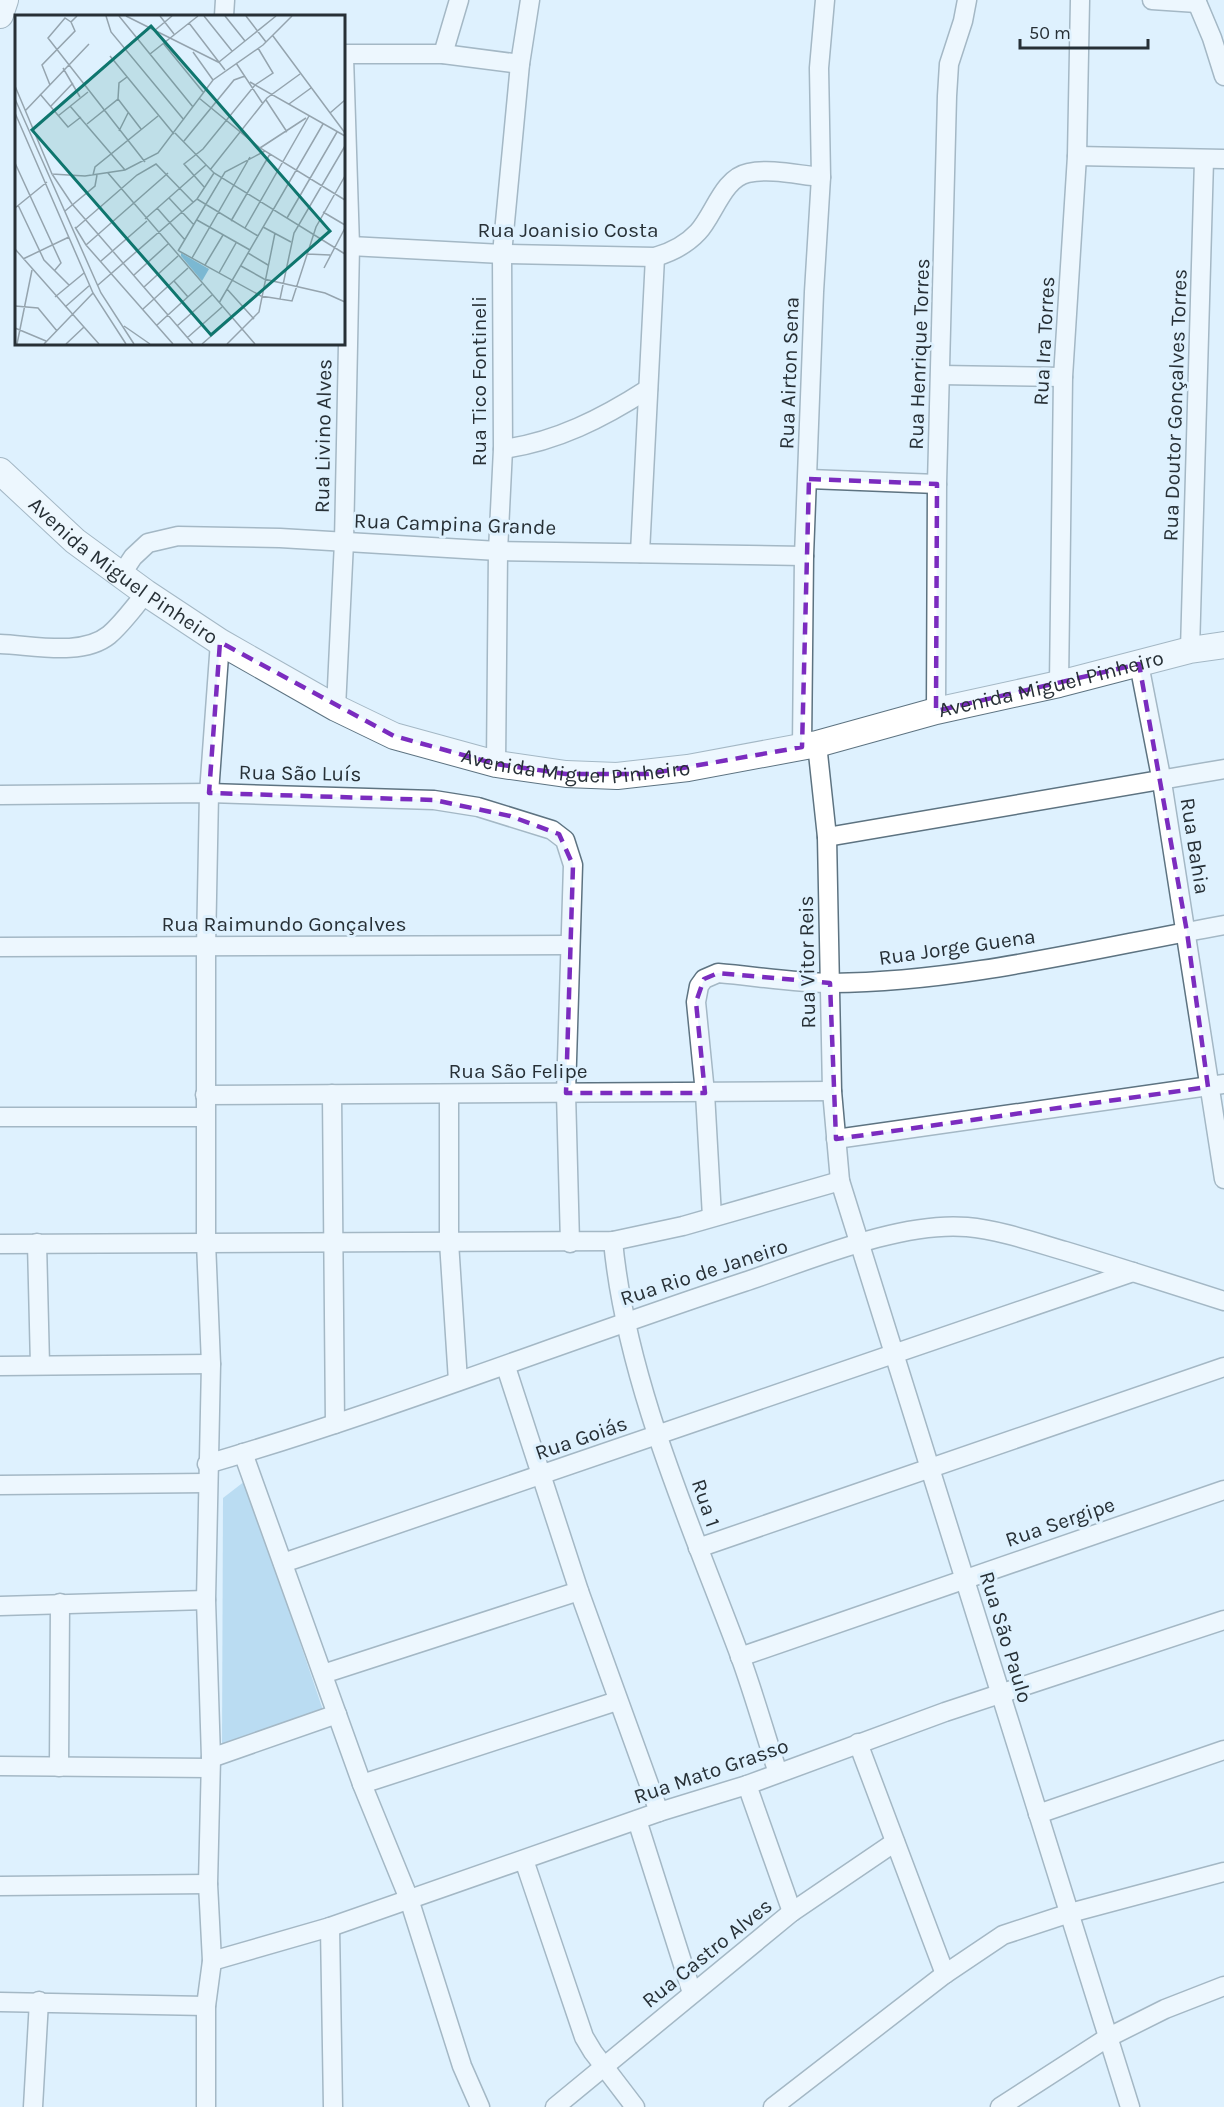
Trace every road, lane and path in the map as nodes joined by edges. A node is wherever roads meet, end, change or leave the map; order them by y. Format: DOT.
graph roads {
  1 [pos="5,0"];
  2 [pos="225,0"];
  3 [pos="459,0"];
  4 [pos="530,0"];
  5 [pos="825,0"];
  6 [pos="967,0"];
  7 [pos="1080,0"];
  8 [pos="1152,0"];
  9 [pos="1197,2"];
  10 [pos="0,15"];
  11 [pos="224,15"];
  12 [pos="1218,38"];
  13 [pos="443,54"];
  14 [pos="345,56"];
  15 [pos="520,63"];
  16 [pos="1224,75"];
  17 [pos="1077,156"];
  18 [pos="1224,159"];
  19 [pos="1204,160"];
  20 [pos="345,174"];
  21 [pos="821,177"];
  22 [pos="350,246"];
  23 [pos="502,254"];
  24 [pos="655,257"];
  25 [pos="940,375"];
  26 [pos="1063,377"];
  27 [pos="648,389"];
  28 [pos="503,449"];
  29 [pos="0,471"];
  30 [pos="809,479"];
  31 [pos="937,484"];
  32 [pos="344,542"];
  33 [pos="498,550"];
  34 [pos="640,553"];
  35 [pos="804,556"];
  36 [pos="121,575"];
  37 [pos="146,593"];
  38 [pos="220,642"];
  39 [pos="0,644"];
  40 [pos="1224,645"];
  41 [pos="1190,650"];
  42 [pos="1139,664"];
  43 [pos="1059,684"];
  44 [pos="336,708"];
  45 [pos="936,711"];
  46 [pos="810,745"];
  47 [pos="496,764"];
  48 [pos="1224,769"];
  49 [pos="1162,782"];
  50 [pos="209,793"];
  51 [pos="0,795"];
  52 [pos="827,837"];
  53 [pos="1224,925"];
  54 [pos="1187,932"];
  55 [pos="569,945"];
  56 [pos="0,947"];
  57 [pos="206,948"];
  58 [pos="830,983"];
  59 [pos="1216,1085"];
  60 [pos="832,1090"];
  61 [pos="566,1093"];
  62 [pos="705,1093"];
  63 [pos="332,1094"];
  64 [pos="449,1094"];
  65 [pos="205,1095"];
  66 [pos="0,1117"];
  67 [pos="205,1118"];
  68 [pos="836,1138"];
  69 [pos="1224,1179"];
  70 [pos="840,1181"];
  71 [pos="711,1217"];
  72 [pos="613,1241"];
  73 [pos="206,1242"];
  74 [pos="449,1242"];
  75 [pos="37,1243"];
  76 [pos="332,1243"];
  77 [pos="570,1243"];
  78 [pos="0,1244"];
  79 [pos="861,1244"];
  80 [pos="1133,1272"];
  81 [pos="1224,1301"];
  82 [pos="625,1321"];
  83 [pos="894,1353"];
  84 [pos="211,1364"];
  85 [pos="40,1365"];
  86 [pos="0,1366"];
  87 [pos="506,1367"];
  88 [pos="1224,1367"];
  89 [pos="458,1381"];
  90 [pos="335,1424"];
  91 [pos="659,1436"];
  92 [pos="243,1454"];
  93 [pos="930,1468"];
  94 [pos="207,1473"];
  95 [pos="542,1475"];
  96 [pos="0,1485"];
  97 [pos="1224,1490"];
  98 [pos="698,1548"];
  99 [pos="283,1563"];
  100 [pos="965,1579"];
  101 [pos="579,1591"];
  102 [pos="206,1600"];
  103 [pos="60,1603"];
  104 [pos="0,1606"];
  105 [pos="1224,1620"];
  106 [pos="740,1657"];
  107 [pos="323,1674"];
  108 [pos="1000,1695"];
  109 [pos="617,1701"];
  110 [pos="337,1714"];
  111 [pos="858,1743"];
  112 [pos="1224,1750"];
  113 [pos="210,1763"];
  114 [pos="0,1766"];
  115 [pos="59,1767"];
  116 [pos="778,1773"];
  117 [pos="362,1784"];
  118 [pos="747,1785"];
  119 [pos="658,1812"];
  120 [pos="1038,1814"];
  121 [pos="636,1820"];
  122 [pos="895,1842"];
  123 [pos="524,1860"];
  124 [pos="1224,1872"];
  125 [pos="208,1884"];
  126 [pos="0,1886"];
  127 [pos="409,1899"];
  128 [pos="792,1912"];
  129 [pos="1070,1913"];
  130 [pos="330,1927"];
  131 [pos="212,1961"];
  132 [pos="945,1974"];
  133 [pos="1224,1986"];
  134 [pos="692,1993"];
  135 [pos="39,2001"];
  136 [pos="0,2002"];
  137 [pos="206,2006"];
  138 [pos="1107,2038"];
  139 [pos="602,2064"];
  140 [pos="33,2107"];
  141 [pos="206,2107"];
  142 [pos="333,2107"];
  143 [pos="480,2107"];
  144 [pos="555,2107"];
  145 [pos="635,2107"];
  146 [pos="773,2107"];
  147 [pos="1000,2107"];
  148 [pos="1130,2107"];
  1 -- 10 [label="street"];
  2 -- 11 [label="street"];
  3 -- 13 [label="street"];
  4 -- 15 [label="street, Rua Tico Fontineli"];
  5 -- 21 [label="street, Rua Airton Sena"];
  6 -- 25 [label="street, Rua Henrique Torres"];
  7 -- 17 [label="street, Rua Ira Torres"];
  8 -- 9 [label="street"];
  9 -- 12 [label="street"];
  12 -- 16 [label="street"];
  13 -- 14 [label="street"];
  13 -- 15 [label="street"];
  15 -- 23 [label="street, Rua Tico Fontineli"];
  17 -- 19 [label="street"];
  17 -- 26 [label="street, Rua Ira Torres"];
  18 -- 19 [label="street"];
  19 -- 41 [label="street, Rua Doutor Gonçalves Torres"];
  20 -- 22 [label="street, Rua Livino Alves"];
  21 -- 24 [label="street, Rua Joanisio Costa"];
  21 -- 30 [label="street, Rua Airton Sena"];
  22 -- 23 [label="street, Rua Joanisio Costa"];
  22 -- 32 [label="street, Rua Livino Alves"];
  23 -- 24 [label="street, Rua Joanisio Costa"];
  23 -- 28 [label="street, Rua Tico Fontineli"];
  24 -- 27 [label="street"];
  25 -- 26 [label="street"];
  25 -- 31 [label="street, Rua Henrique Torres"];
  26 -- 43 [label="street, Rua Ira Torres"];
  27 -- 28 [label="street"];
  27 -- 34 [label="street"];
  28 -- 33 [label="street, Rua Tico Fontineli"];
  29 -- 36 [label="street, Avenida Miguel Pinheiro"];
  30 -- 31 [label="street"];
  30 -- 35 [label="street, Rua Airton Sena"];
  31 -- 45 [label="street, Rua Henrique Torres"];
  32 -- 33 [label="street, Rua Campina Grande"];
  32 -- 36 [label="street, Rua Campina Grande"];
  32 -- 44 [label="street, Rua Livino Alves"];
  33 -- 34 [label="street, Rua Campina Grande"];
  33 -- 47 [label="street, Rua Tico Fontineli"];
  34 -- 35 [label="street, Rua Campina Grande"];
  35 -- 46 [label="street, Rua Airton Sena"];
  36 -- 37 [label="street, Avenida Miguel Pinheiro"];
  37 -- 38 [label="street, Avenida Miguel Pinheiro"];
  37 -- 39 [label="street"];
  38 -- 44 [label="street, Avenida Miguel Pinheiro"];
  38 -- 50 [label="street"];
  40 -- 41 [label="street, Avenida Miguel Pinheiro"];
  41 -- 42 [label="street, Avenida Miguel Pinheiro"];
  42 -- 43 [label="street, Avenida Miguel Pinheiro"];
  42 -- 49 [label="street, Rua Bahia"];
  43 -- 45 [label="street, Avenida Miguel Pinheiro"];
  44 -- 47 [label="street, Avenida Miguel Pinheiro"];
  45 -- 46 [label="street, Avenida Miguel Pinheiro"];
  46 -- 47 [label="street, Avenida Miguel Pinheiro"];
  46 -- 52 [label="street, Rua Vitor Reis"];
  48 -- 49 [label="street"];
  49 -- 52 [label="street"];
  49 -- 54 [label="street, Rua Bahia"];
  50 -- 51 [label="street, Rua São Luís"];
  50 -- 55 [label="street, Rua São Luís"];
  50 -- 57 [label="street"];
  52 -- 58 [label="street, Rua Vitor Reis"];
  53 -- 54 [label="street, Rua Jorge Guena"];
  54 -- 58 [label="street, Rua Jorge Guena"];
  54 -- 59 [label="street, Rua Bahia"];
  55 -- 57 [label="street, Rua Raimundo Gonçalves"];
  55 -- 61 [label="street"];
  56 -- 57 [label="street, Rua Raimundo Gonçalves"];
  57 -- 65 [label="street"];
  58 -- 60 [label="street, Rua Vitor Reis"];
  58 -- 62 [label="street, Rua Jorge Guena"];
  59 -- 68 [label="street"];
  59 -- 69 [label="street, Rua Bahia"];
  60 -- 62 [label="street, Rua São Felipe"];
  60 -- 68 [label="street, Rua Vitor Reis"];
  61 -- 62 [label="street, Rua São Felipe"];
  61 -- 64 [label="street, Rua São Felipe"];
  61 -- 77 [label="street"];
  62 -- 71 [label="street"];
  63 -- 64 [label="street, Rua São Felipe"];
  63 -- 65 [label="street, Rua São Felipe"];
  63 -- 76 [label="street"];
  64 -- 74 [label="street"];
  65 -- 67 [label="street"];
  66 -- 67 [label="street"];
  67 -- 73 [label="street"];
  68 -- 70 [label="street, Rua Vitor Reis"];
  70 -- 71 [label="street"];
  70 -- 79 [label="street, Rua São Paulo"];
  71 -- 72 [label="street"];
  72 -- 77 [label="street"];
  72 -- 82 [label="street, Rua 1"];
  73 -- 75 [label="street"];
  73 -- 76 [label="street"];
  73 -- 84 [label="street"];
  74 -- 76 [label="street"];
  74 -- 77 [label="street"];
  74 -- 89 [label="street"];
  75 -- 78 [label="street"];
  75 -- 85 [label="street"];
  76 -- 90 [label="street"];
  79 -- 80 [label="street, Rua Rio de Janeiro"];
  79 -- 82 [label="street, Rua Rio de Janeiro"];
  79 -- 83 [label="street, Rua São Paulo"];
  80 -- 81 [label="street, Rua Rio de Janeiro"];
  80 -- 83 [label="street, Rua Goiás"];
  82 -- 87 [label="street, Rua Rio de Janeiro"];
  82 -- 91 [label="street, Rua 1"];
  83 -- 91 [label="street, Rua Goiás"];
  83 -- 93 [label="street, Rua São Paulo"];
  84 -- 85 [label="street"];
  84 -- 94 [label="street"];
  85 -- 86 [label="street"];
  87 -- 89 [label="street, Rua Rio de Janeiro"];
  87 -- 95 [label="street"];
  88 -- 93 [label="street"];
  89 -- 90 [label="street, Rua Rio de Janeiro"];
  90 -- 92 [label="street, Rua Rio de Janeiro"];
  91 -- 95 [label="street, Rua Goiás"];
  91 -- 98 [label="street, Rua 1"];
  92 -- 94 [label="street, Rua Rio de Janeiro"];
  92 -- 99 [label="street"];
  93 -- 98 [label="street"];
  93 -- 100 [label="street, Rua São Paulo"];
  94 -- 96 [label="street, Rua Rio de Janeiro"];
  94 -- 102 [label="street"];
  95 -- 99 [label="street, Rua Goiás"];
  95 -- 101 [label="street"];
  97 -- 100 [label="street, Rua Sergipe"];
  98 -- 106 [label="street, Rua 1"];
  99 -- 107 [label="street"];
  100 -- 106 [label="street, Rua Sergipe"];
  100 -- 108 [label="street, Rua São Paulo"];
  101 -- 107 [label="street"];
  101 -- 109 [label="street"];
  102 -- 103 [label="street"];
  102 -- 113 [label="street"];
  103 -- 104 [label="street"];
  103 -- 115 [label="street"];
  105 -- 108 [label="street, Rua Mato Grasso"];
  106 -- 116 [label="street, Rua 1"];
  107 -- 110 [label="street"];
  108 -- 111 [label="street, Rua Mato Grasso"];
  108 -- 120 [label="street, Rua São Paulo"];
  109 -- 117 [label="street"];
  109 -- 119 [label="street"];
  110 -- 113 [label="street"];
  110 -- 117 [label="street"];
  111 -- 116 [label="street, Rua Mato Grasso"];
  111 -- 122 [label="street"];
  112 -- 120 [label="street"];
  113 -- 115 [label="street"];
  113 -- 125 [label="street"];
  114 -- 115 [label="street"];
  116 -- 118 [label="street, Rua Mato Grasso"];
  117 -- 127 [label="street"];
  118 -- 119 [label="street, Rua Mato Grasso"];
  118 -- 128 [label="street"];
  119 -- 121 [label="street, Rua Mato Grasso"];
  120 -- 129 [label="street, Rua São Paulo"];
  121 -- 123 [label="street, Rua Mato Grasso"];
  121 -- 134 [label="street"];
  122 -- 128 [label="street, Rua Castro Alves"];
  122 -- 132 [label="street"];
  123 -- 127 [label="street, Rua Mato Grasso"];
  123 -- 139 [label="street"];
  124 -- 129 [label="street"];
  125 -- 126 [label="street"];
  125 -- 131 [label="street"];
  127 -- 130 [label="street, Rua Mato Grasso"];
  127 -- 143 [label="street"];
  128 -- 134 [label="street, Rua Castro Alves"];
  129 -- 132 [label="street"];
  129 -- 138 [label="street, Rua São Paulo"];
  130 -- 131 [label="street, Rua Mato Grasso"];
  130 -- 142 [label="street"];
  131 -- 137 [label="street"];
  132 -- 146 [label="street"];
  133 -- 138 [label="street"];
  134 -- 139 [label="street, Rua Castro Alves"];
  135 -- 136 [label="street"];
  135 -- 137 [label="street"];
  135 -- 140 [label="street"];
  137 -- 141 [label="street"];
  138 -- 147 [label="street"];
  138 -- 148 [label="street, Rua São Paulo"];
  139 -- 144 [label="street, Rua Castro Alves"];
  139 -- 145 [label="street"];
}
